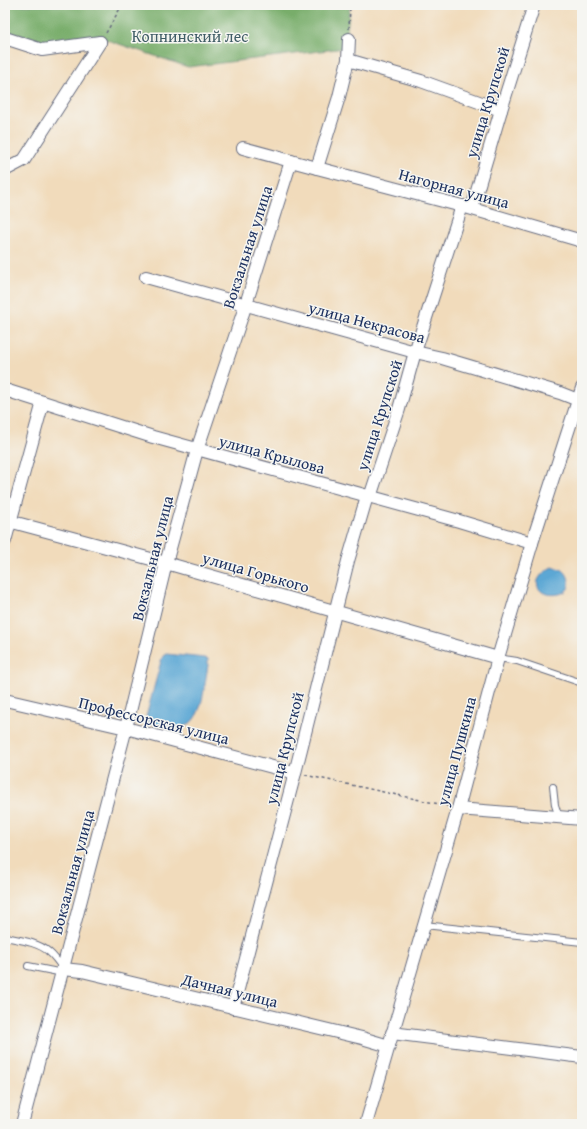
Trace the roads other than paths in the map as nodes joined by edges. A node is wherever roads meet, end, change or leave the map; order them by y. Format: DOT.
graph roads {
  1 [pos="534,5"];
  2 [pos="5,38"];
  3 [pos="348,39"];
  4 [pos="348,60"];
  5 [pos="501,110"];
  6 [pos="243,148"];
  7 [pos="290,161"];
  8 [pos="317,168"];
  9 [pos="5,170"];
  10 [pos="467,207"];
  11 [pos="582,241"];
  12 [pos="146,277"];
  13 [pos="246,304"];
  14 [pos="415,352"];
  15 [pos="582,388"];
  16 [pos="5,390"];
  17 [pos="578,400"];
  18 [pos="43,402"];
  19 [pos="197,450"];
  20 [pos="368,496"];
  21 [pos="8,520"];
  22 [pos="5,541"];
  23 [pos="532,544"];
  24 [pos="166,563"];
  25 [pos="335,611"];
  26 [pos="498,658"];
  27 [pos="582,682"];
  28 [pos="5,700"];
  29 [pos="126,728"];
  30 [pos="295,773"];
  31 [pos="552,787"];
  32 [pos="458,809"];
  33 [pos="559,817"];
  34 [pos="582,819"];
  35 [pos="424,925"];
  36 [pos="5,937"];
  37 [pos="582,942"];
  38 [pos="28,966"];
  39 [pos="63,969"];
  40 [pos="233,1008"];
  41 [pos="392,1033"];
  42 [pos="389,1046"];
  43 [pos="582,1057"];
  44 [pos="22,1124"];
  45 [pos="366,1124"];
  1 -- 5 [label="street, улица Крупской"];
  2 -- 9 [label="street"];
  3 -- 4 [label="street"];
  4 -- 5 [label="street"];
  4 -- 8 [label="street"];
  5 -- 10 [label="street, улица Крупской"];
  6 -- 7 [label="street"];
  7 -- 8 [label="street"];
  7 -- 13 [label="street, Вокзальная улица"];
  8 -- 10 [label="street, Нагорная улица"];
  10 -- 11 [label="street, Нагорная улица"];
  10 -- 14 [label="street, улица Крупской"];
  12 -- 13 [label="street, улица Некрасова"];
  13 -- 14 [label="street, улица Некрасова"];
  13 -- 19 [label="street, Вокзальная улица"];
  14 -- 17 [label="street, улица Некрасова"];
  14 -- 20 [label="street, улица Крупской"];
  15 -- 17 [label="street, улица Пушкина"];
  16 -- 18 [label="street, улица Крылова"];
  17 -- 23 [label="street, улица Пушкина"];
  18 -- 19 [label="street, улица Крылова"];
  18 -- 21 [label="street"];
  19 -- 20 [label="street, улица Крылова"];
  19 -- 24 [label="street, Вокзальная улица"];
  20 -- 23 [label="street, улица Крылова"];
  20 -- 25 [label="street, улица Крупской"];
  21 -- 22 [label="street"];
  21 -- 24 [label="street, улица Горького"];
  23 -- 26 [label="street, улица Пушкина"];
  24 -- 25 [label="street, улица Горького"];
  24 -- 29 [label="street, Вокзальная улица"];
  25 -- 26 [label="street, улица Горького"];
  25 -- 30 [label="street, улица Крупской"];
  26 -- 27 [label="lane"];
  26 -- 32 [label="street, улица Пушкина"];
  28 -- 29 [label="street, Профессорская улица"];
  29 -- 30 [label="street, Профессорская улица"];
  29 -- 39 [label="street, Вокзальная улица"];
  30 -- 40 [label="street, улица Крупской"];
  31 -- 33 [label="lane"];
  32 -- 33 [label="street"];
  32 -- 35 [label="street, улица Пушкина"];
  33 -- 34 [label="street"];
  35 -- 37 [label="lane"];
  35 -- 41 [label="street, улица Пушкина"];
  36 -- 39 [label="lane"];
  38 -- 39 [label="lane"];
  39 -- 40 [label="street, Дачная улица"];
  39 -- 44 [label="street, Вокзальная улица"];
  40 -- 42 [label="street, Дачная улица"];
  41 -- 42 [label="street, улица Пушкина"];
  41 -- 43 [label="street"];
  42 -- 45 [label="street, улица Пушкина"];
}
